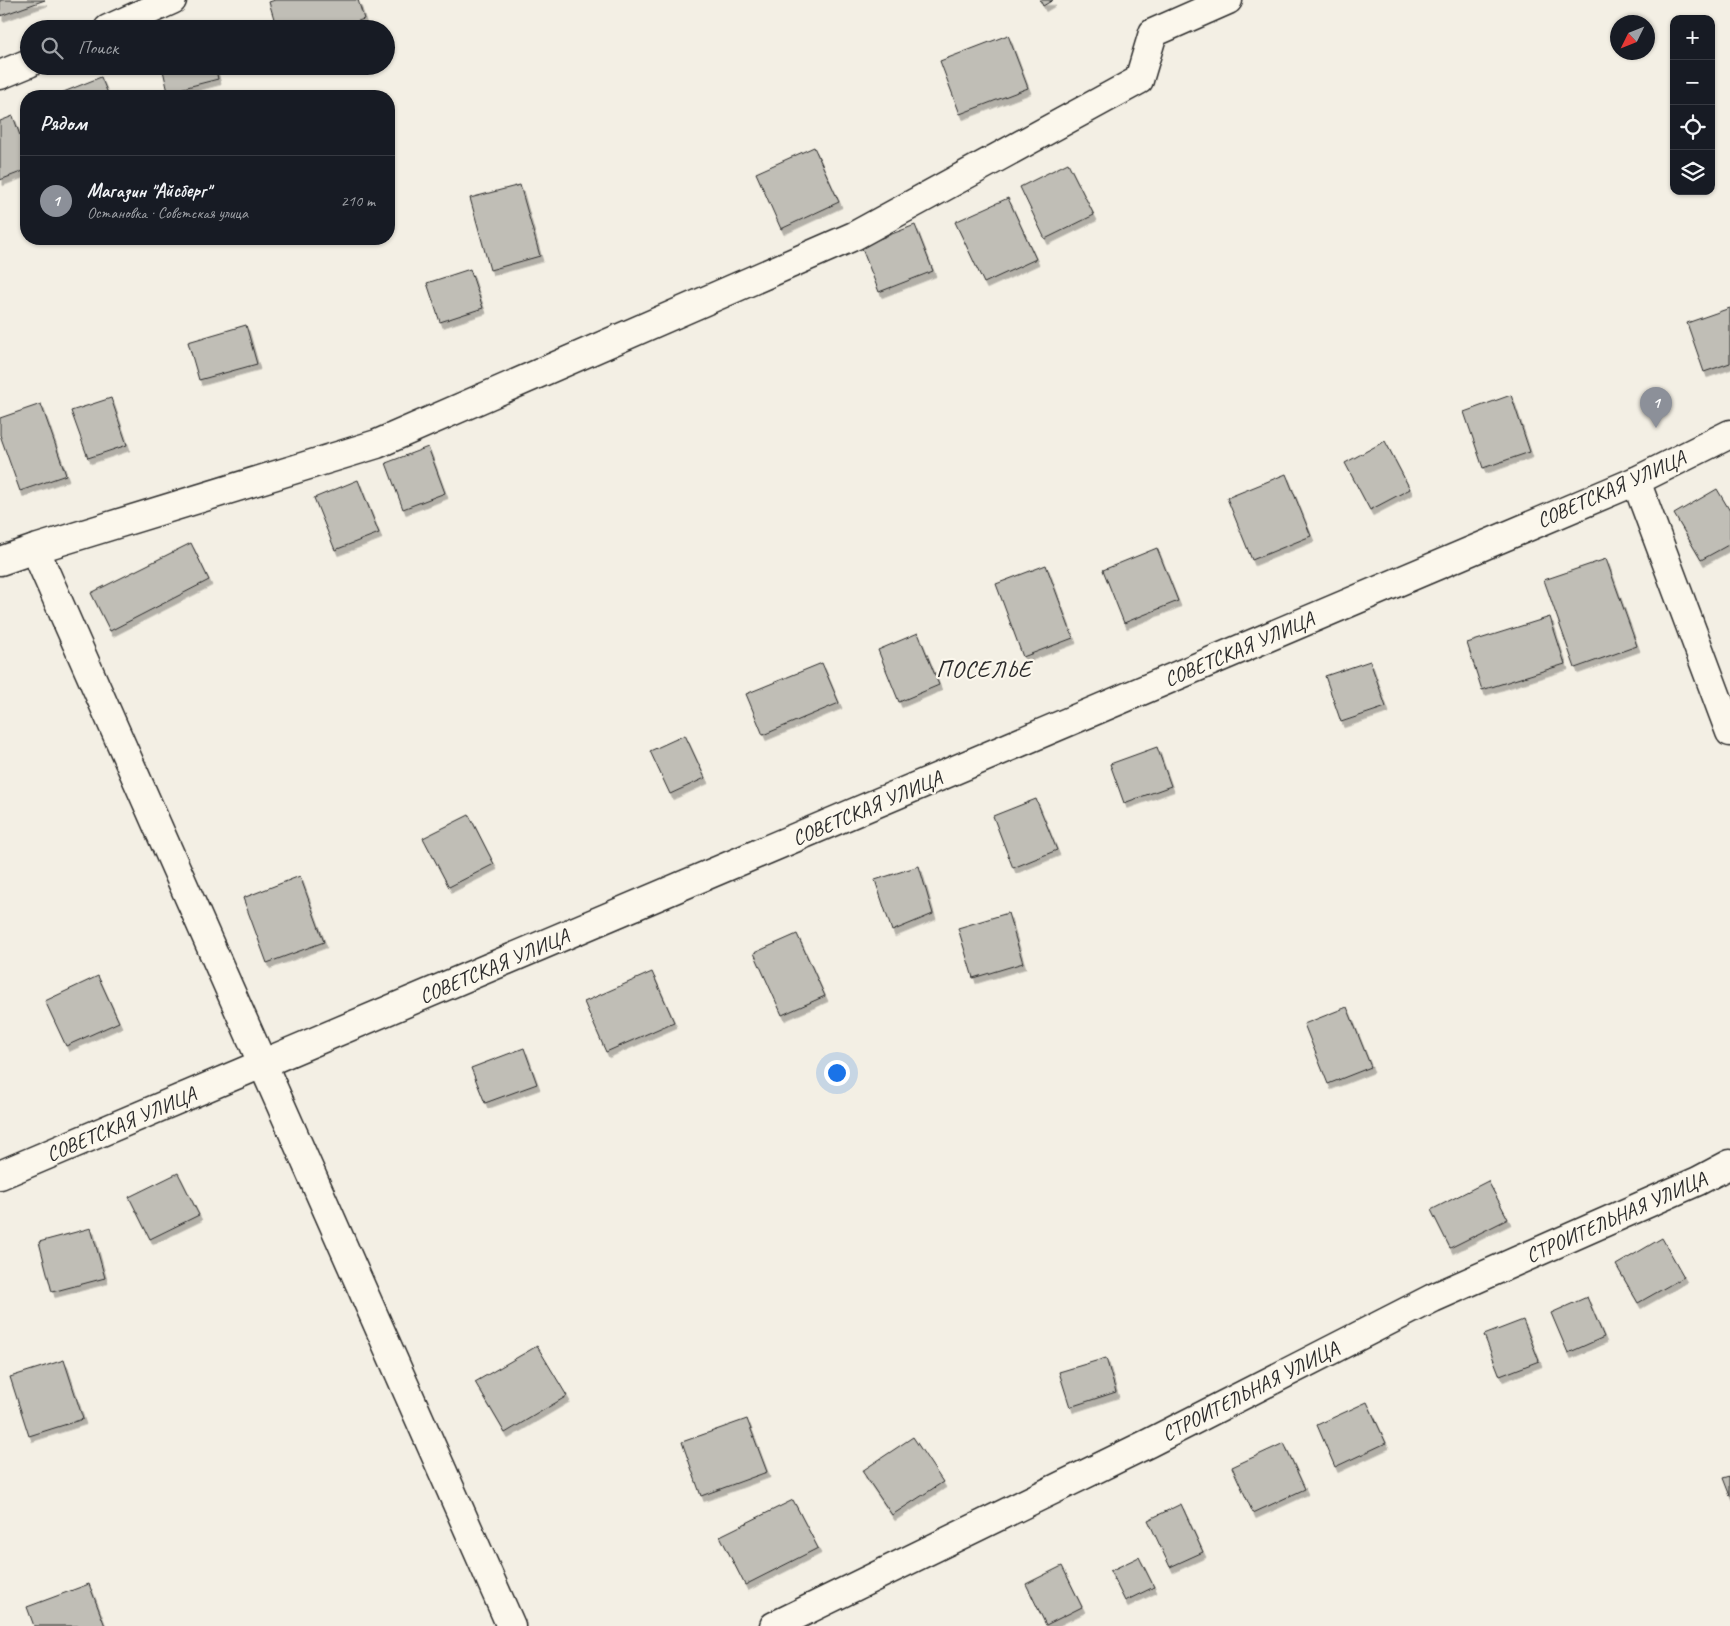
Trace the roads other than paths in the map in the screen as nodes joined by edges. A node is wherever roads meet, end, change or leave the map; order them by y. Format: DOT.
graph roads {
  1 [pos="172,0"];
  2 [pos="1228,0"];
  3 [pos="128,20"];
  4 [pos="20,67"];
  5 [pos="0,75"];
  6 [pos="1730,434"];
  7 [pos="1636,481"];
  8 [pos="35,548"];
  9 [pos="0,561"];
  10 [pos="1730,732"];
  11 [pos="263,1064"];
  12 [pos="1730,1164"];
  13 [pos="0,1175"];
  14 [pos="511,1626"];
  15 [pos="774,1626"];
  1 -- 3 [label="street"];
  2 -- 8 [label="street"];
  4 -- 5 [label="street"];
  6 -- 7 [label="street, СОВЕТСКАЯ УЛИЦА"];
  7 -- 10 [label="street"];
  7 -- 11 [label="street, СОВЕТСКАЯ УЛИЦА"];
  8 -- 9 [label="street"];
  8 -- 11 [label="street"];
  11 -- 13 [label="street, СОВЕТСКАЯ УЛИЦА"];
  11 -- 14 [label="street"];
  12 -- 15 [label="street, СТРОИТЕЛЬНАЯ УЛИЦА"];
}
